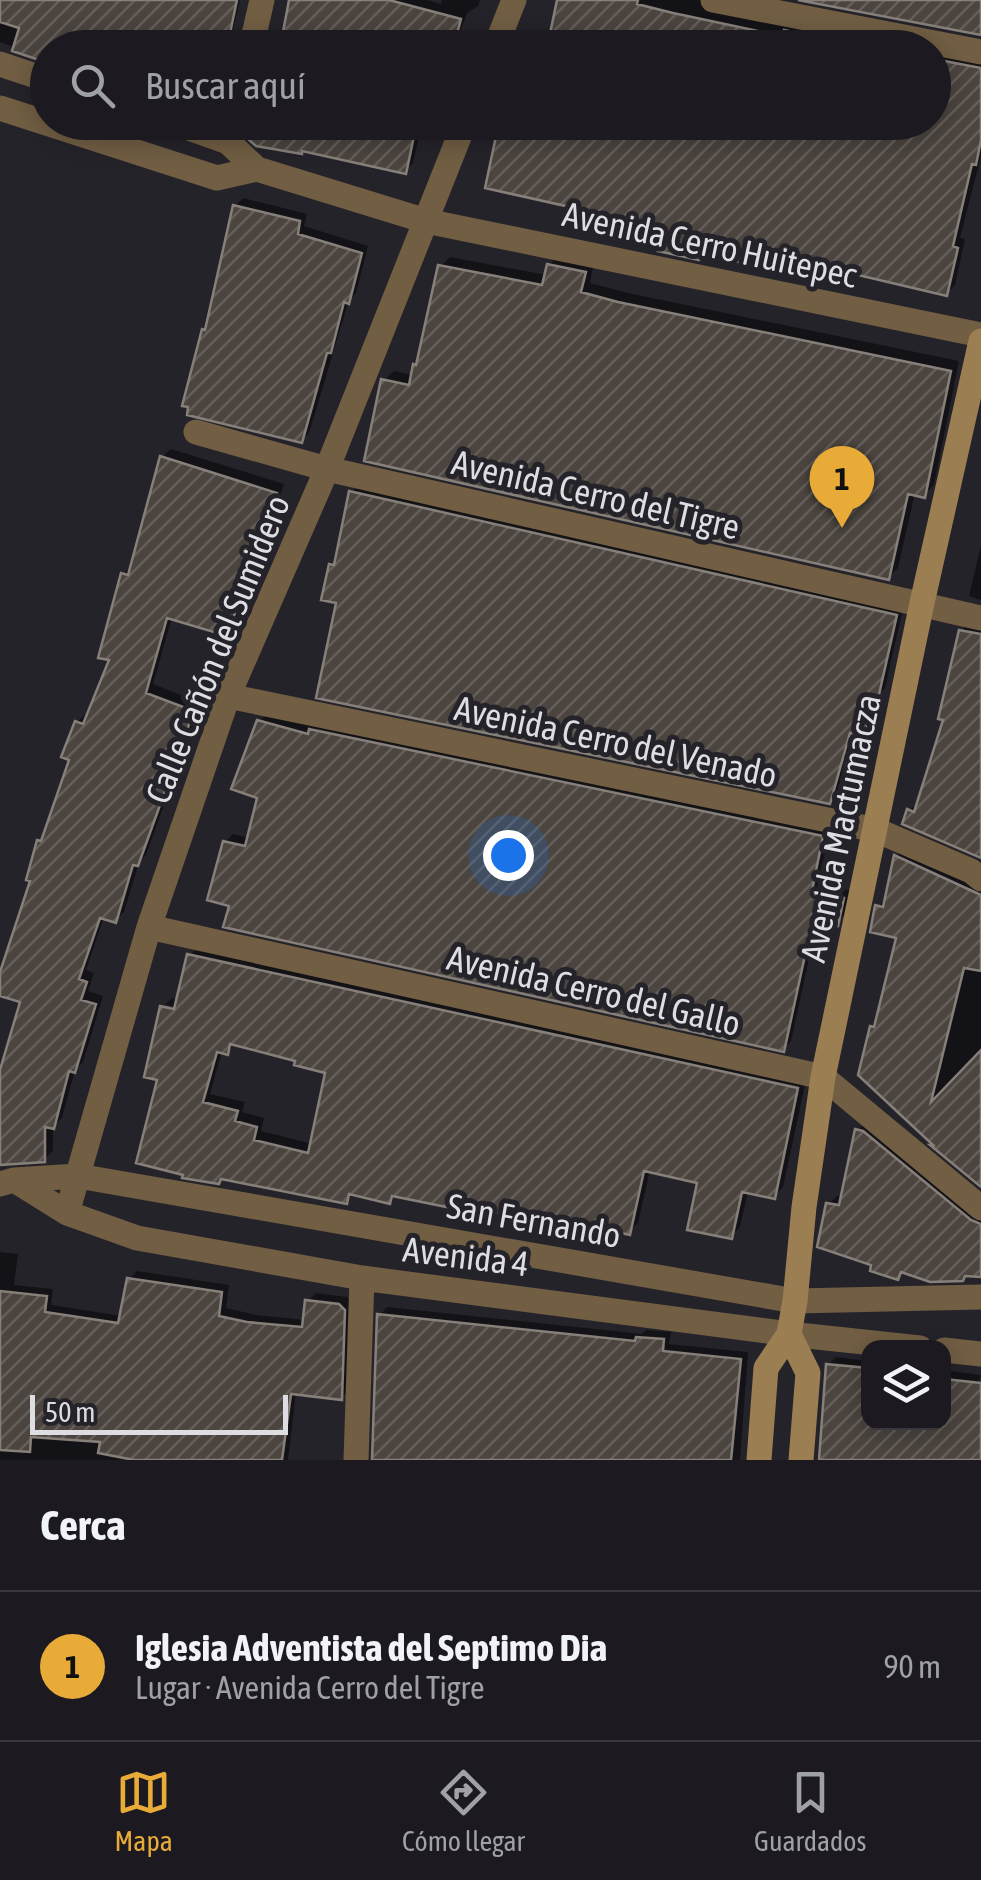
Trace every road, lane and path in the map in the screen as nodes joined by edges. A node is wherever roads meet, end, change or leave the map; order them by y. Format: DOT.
graph roads {
  1 [pos="262,0"];
  2 [pos="514,0"];
  3 [pos="713,0"];
  4 [pos="254,30"];
  5 [pos="502,30"];
  6 [pos="868,30"];
  7 [pos="951,46"];
  8 [pos="981,52"];
  9 [pos="0,64"];
  10 [pos="30,74"];
  11 [pos="0,108"];
  12 [pos="30,118"];
  13 [pos="99,140"];
  14 [pos="228,140"];
  15 [pos="236,140"];
  16 [pos="458,140"];
  17 [pos="257,169"];
  18 [pos="216,178"];
  19 [pos="426,221"];
  20 [pos="981,338"];
  21 [pos="196,432"];
  22 [pos="327,469"];
  23 [pos="922,603"];
  24 [pos="981,618"];
  25 [pos="228,696"];
  26 [pos="876,830"];
  27 [pos="981,879"];
  28 [pos="149,927"];
  29 [pos="823,1077"];
  30 [pos="78,1176"];
  31 [pos="7,1182"];
  32 [pos="981,1208"];
  33 [pos="66,1214"];
  34 [pos="362,1278"];
  35 [pos="981,1297"];
  36 [pos="795,1300"];
  37 [pos="788,1334"];
  38 [pos="861,1342"];
  39 [pos="951,1351"];
  40 [pos="981,1354"];
  41 [pos="356,1460"];
  42 [pos="759,1460"];
  43 [pos="802,1460"];
  1 -- 4 [label="street"];
  2 -- 5 [label="street"];
  3 -- 6 [label="street"];
  7 -- 8 [label="street"];
  9 -- 10 [label="street"];
  11 -- 12 [label="street"];
  13 -- 18 [label="street"];
  14 -- 18 [label="street"];
  15 -- 17 [label="street"];
  16 -- 19 [label="street, Calle Cañón del Sumidero"];
  17 -- 18 [label="street"];
  17 -- 19 [label="street, Avenida Cerro Huitepec"];
  19 -- 20 [label="street, Avenida Cerro Huitepec"];
  19 -- 22 [label="street, Calle Cañón del Sumidero"];
  20 -- 23 [label="street, Avenida Mactumacza"];
  21 -- 22 [label="street, Avenida Cerro del Tigre"];
  22 -- 23 [label="street, Avenida Cerro del Tigre"];
  22 -- 25 [label="street, Calle Cañón del Sumidero"];
  23 -- 24 [label="street, Avenida Cerro del Tigre"];
  23 -- 26 [label="street, Avenida Mactumacza"];
  25 -- 26 [label="street, Avenida Cerro del Venado"];
  25 -- 28 [label="street, Calle Cañón del Sumidero"];
  26 -- 27 [label="street, Avenida Cerro del Venado"];
  26 -- 29 [label="street, Avenida Mactumacza"];
  28 -- 29 [label="street, Avenida Cerro del Gallo"];
  28 -- 30 [label="street, Calle Cañón del Sumidero"];
  29 -- 32 [label="street, Avenida Cerro del Gallo"];
  29 -- 36 [label="street, Avenida Mactumacza"];
  30 -- 31 [label="street, San Fernando"];
  30 -- 33 [label="street, Calle Cañón del Sumidero"];
  30 -- 36 [label="street, San Fernando"];
  31 -- 33 [label="street, Avenida 4"];
  33 -- 34 [label="street, Avenida 4"];
  34 -- 37 [label="street, Avenida 4"];
  34 -- 41 [label="street"];
  35 -- 36 [label="street, San Fernando"];
  36 -- 37 [label="street, Avenida Mactumacza"];
  37 -- 38 [label="street, Avenida 4"];
  37 -- 42 [label="street, Avenida Mactumacza"];
  37 -- 43 [label="street"];
  39 -- 40 [label="street"];
}
